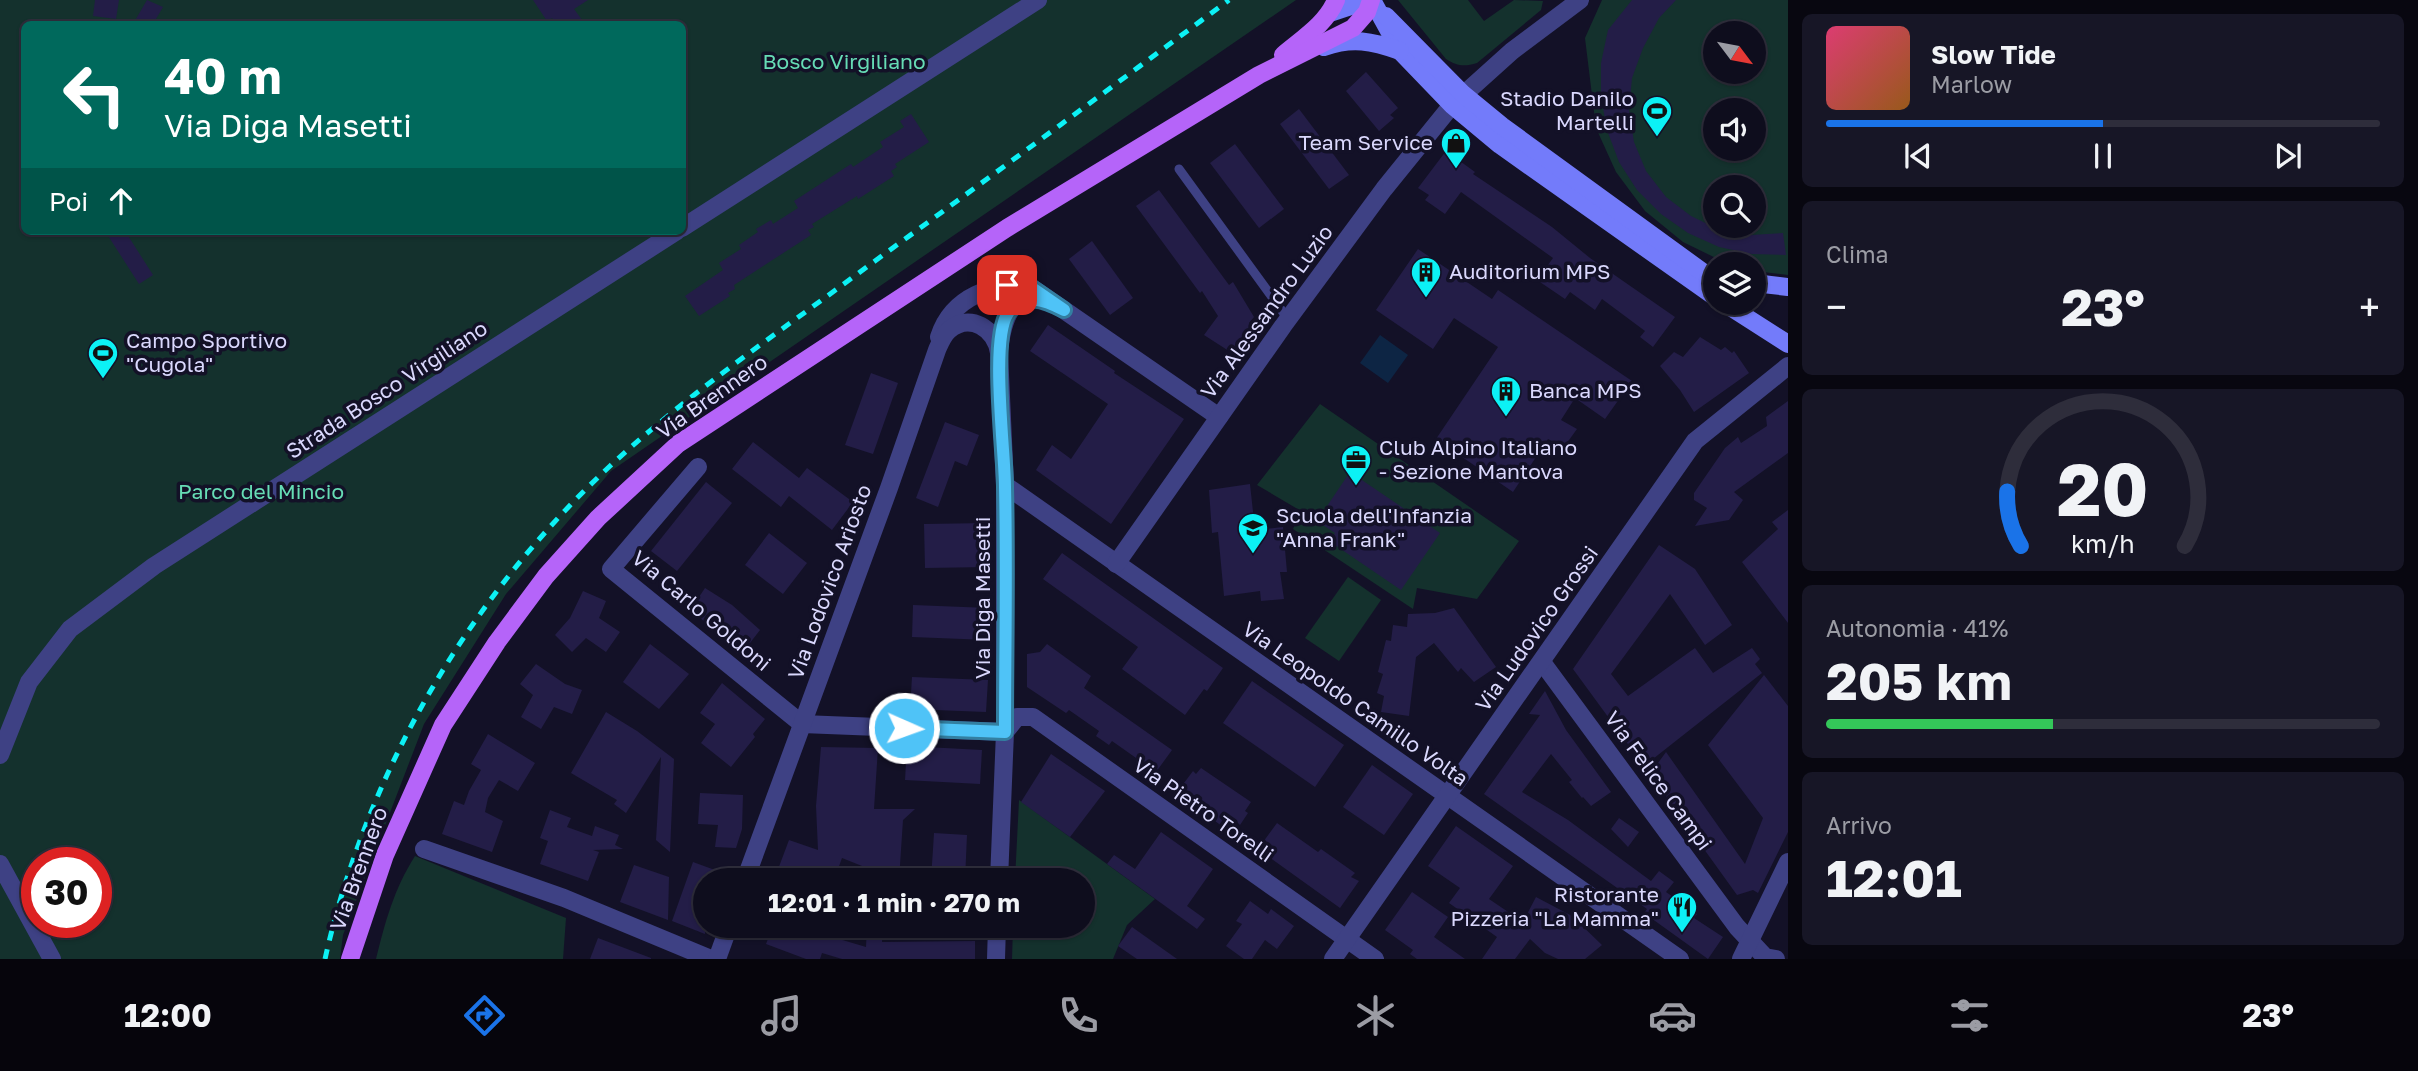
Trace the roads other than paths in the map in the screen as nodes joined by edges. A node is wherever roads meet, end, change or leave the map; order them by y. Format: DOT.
graph roads {
  1 [pos="1038,0"];
  2 [pos="1370,0"];
  3 [pos="1580,0"];
  4 [pos="1333,6"];
  5 [pos="1400,51"];
  6 [pos="1259,75"];
  7 [pos="1458,100"];
  8 [pos="1179,169"];
  9 [pos="686,225"];
  10 [pos="671,235"];
  11 [pos="1696,267"];
  12 [pos="1703,269"];
  13 [pos="1703,272"];
  14 [pos="1766,284"];
  15 [pos="1788,287"];
  16 [pos="1703,289"];
  17 [pos="1064,310"];
  18 [pos="1744,315"];
  19 [pos="1758,315"];
  20 [pos="1289,319"];
  21 [pos="1788,342"];
  22 [pos="937,350"];
  23 [pos="999,353"];
  24 [pos="1788,366"];
  25 [pos="1219,417"];
  26 [pos="698,467"];
  27 [pos="1005,485"];
  28 [pos="1116,564"];
  29 [pos="1542,662"];
  30 [pos="802,724"];
  31 [pos="1005,732"];
  32 [pos="0,754"];
  33 [pos="1447,797"];
  34 [pos="424,849"];
  35 [pos="1788,862"];
  36 [pos="0,864"];
  37 [pos="749,868"];
  38 [pos="999,868"];
  39 [pos="725,938"];
  40 [pos="997,938"];
  41 [pos="1347,939"];
  42 [pos="1748,951"];
  43 [pos="1788,957"];
  44 [pos="52,959"];
  45 [pos="350,959"];
  46 [pos="711,959"];
  47 [pos="717,959"];
  48 [pos="996,959"];
  49 [pos="1334,959"];
  50 [pos="1375,959"];
  51 [pos="1680,959"];
  52 [pos="1776,959"];
  53 [pos="1781,959"];
  1 -- 9 [label="street"];
  2 -- 4 [label="main road, Via Brennero"];
  2 -- 6 [label="main road, Via Brennero"];
  3 -- 7 [label="street, Via Alessandro Luzio"];
  4 -- 6 [label="main road, Via Brennero"];
  5 -- 6 [label="main road, Via Brennero"];
  5 -- 7 [label="main road"];
  5 -- 7 [label="main road"];
  6 -- 45 [label="main road, Via Brennero"];
  7 -- 11 [label="main road"];
  7 -- 16 [label="main road"];
  7 -- 20 [label="street, Via Alessandro Luzio"];
  8 -- 20 [label="lane"];
  10 -- 32 [label="street, Strada Bosco Virgiliano"];
  11 -- 12 [label="main road"];
  11 -- 13 [label="main road"];
  14 -- 15 [label="main road"];
  17 -- 22 [label="street"];
  17 -- 23 [label="street, Via Diga Masetti"];
  17 -- 25 [label="street"];
  18 -- 21 [label="main road"];
  19 -- 21 [label="main road"];
  20 -- 25 [label="street, Via Alessandro Luzio"];
  22 -- 23 [label="street, Via Lodovico Ariosto"];
  22 -- 30 [label="street, Via Lodovico Ariosto"];
  23 -- 27 [label="street, Via Diga Masetti"];
  24 -- 29 [label="street, Via Ludovico Grossi"];
  25 -- 28 [label="street, Via Alessandro Luzio"];
  26 -- 30 [label="street, Via Carlo Goldoni"];
  27 -- 28 [label="street, Via Leopoldo Camillo Volta"];
  27 -- 31 [label="street, Via Diga Masetti"];
  28 -- 33 [label="street, Via Leopoldo Camillo Volta"];
  29 -- 33 [label="street, Via Ludovico Grossi"];
  29 -- 42 [label="street, Via Felice Campi"];
  30 -- 31 [label="street"];
  30 -- 37 [label="street, Via Lodovico Ariosto"];
  31 -- 38 [label="street, Via Diga Masetti"];
  31 -- 41 [label="street, Via Pietro Torelli"];
  33 -- 41 [label="street, Via Ludovico Grossi"];
  33 -- 51 [label="street, Via Leopoldo Camillo Volta"];
  34 -- 46 [label="street"];
  35 -- 42 [label="street"];
  36 -- 44 [label="street"];
  39 -- 47 [label="street"];
  40 -- 48 [label="street"];
  41 -- 49 [label="street, Via Ludovico Grossi"];
  41 -- 50 [label="street, Via Pietro Torelli"];
  42 -- 52 [label="street, Via Felice Campi"];
  43 -- 53 [label="street"];
}
